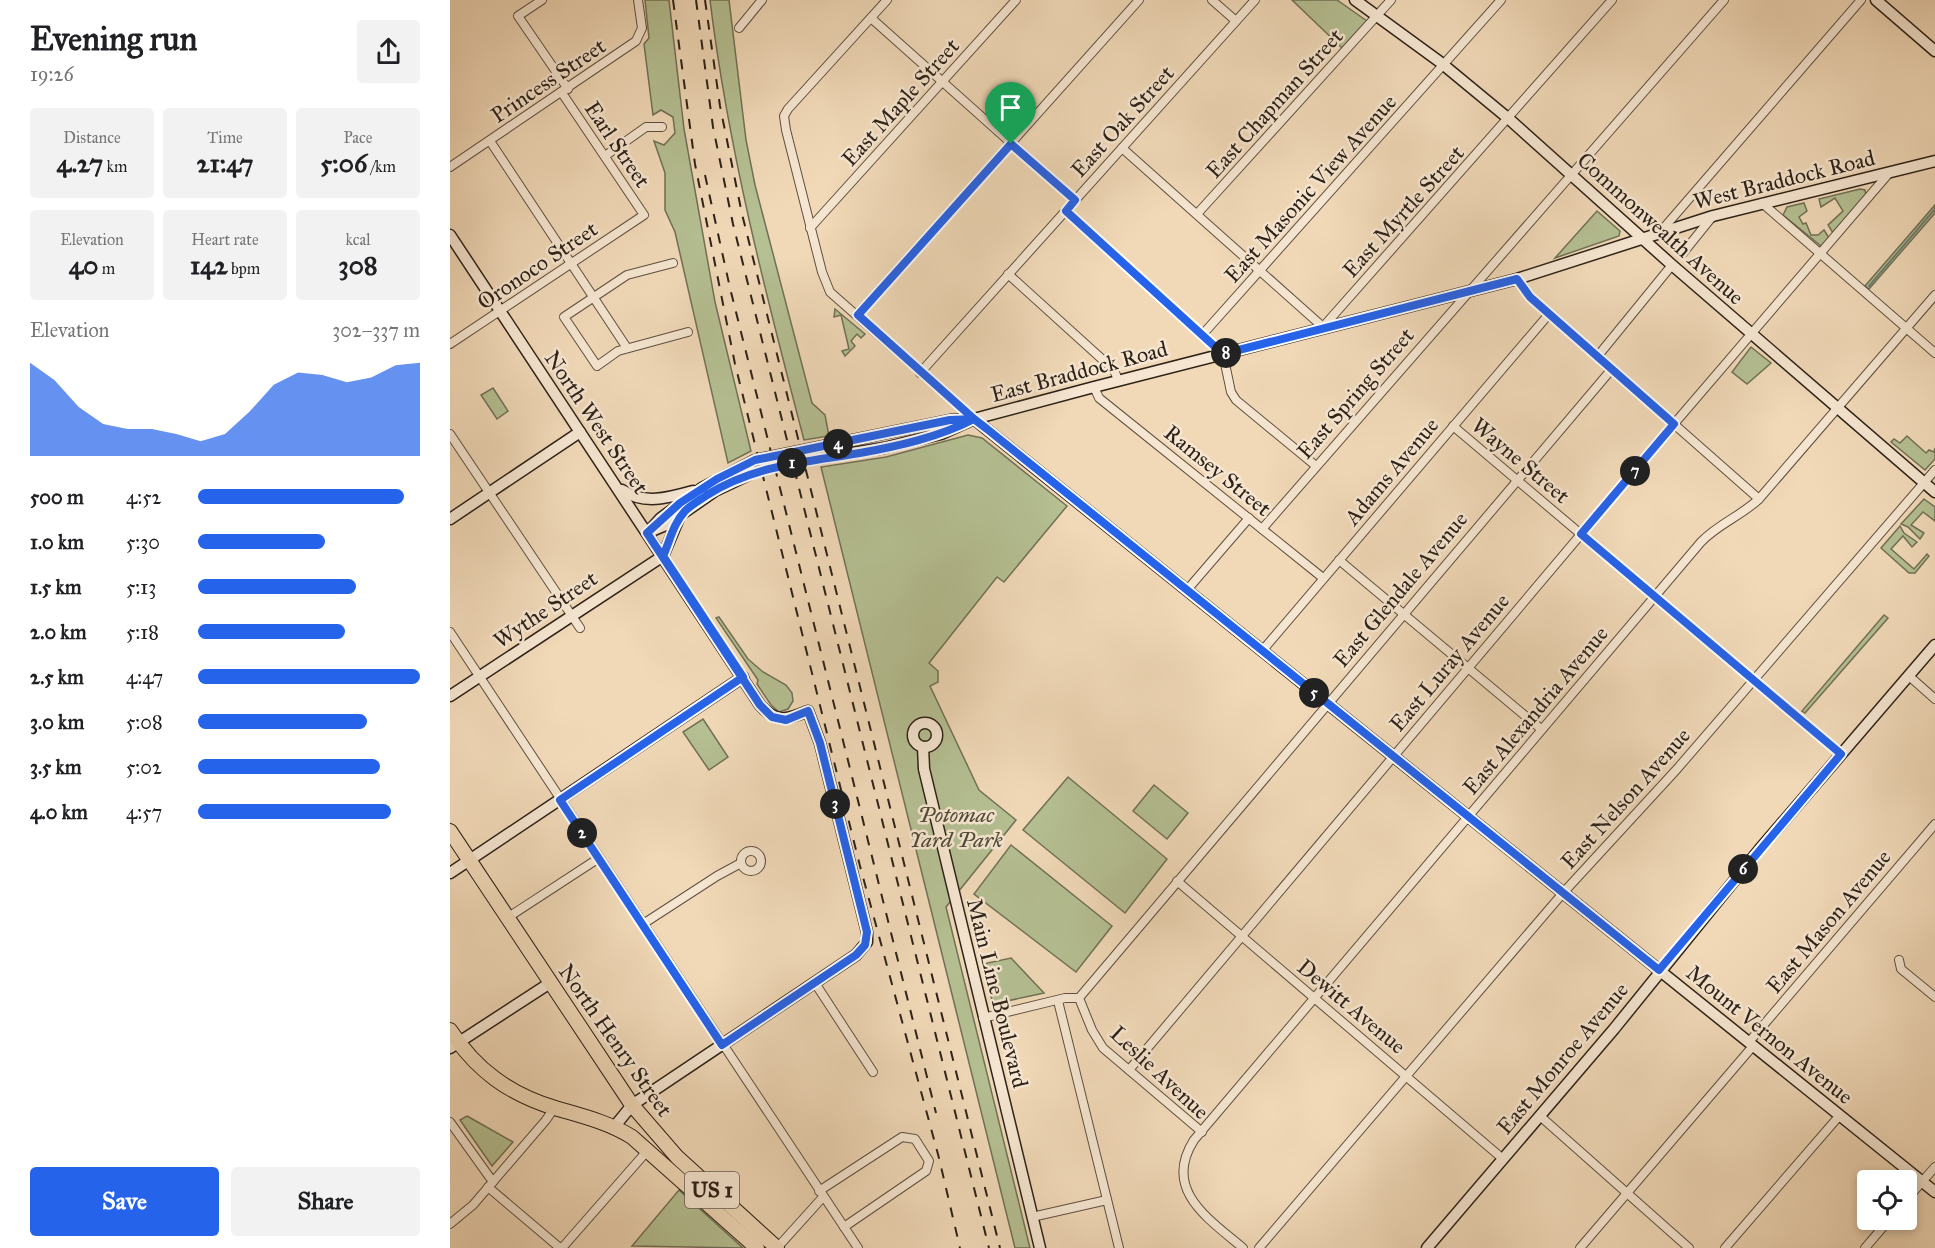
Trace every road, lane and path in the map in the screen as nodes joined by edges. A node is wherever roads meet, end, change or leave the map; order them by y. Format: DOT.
graph roads {
  1 [pos="542,0"];
  2 [pos="638,0"];
  3 [pos="762,0"];
  4 [pos="887,0"];
  5 [pos="1016,0"];
  6 [pos="1139,0"];
  7 [pos="1212,0"];
  8 [pos="1255,0"];
  9 [pos="1355,0"];
  10 [pos="1391,0"];
  11 [pos="1501,0"];
  12 [pos="1612,0"];
  13 [pos="1724,0"];
  14 [pos="1861,0"];
  15 [pos="1876,0"];
  16 [pos="1377,15"];
  17 [pos="871,18"];
  18 [pos="1236,21"];
  19 [pos="739,28"];
  20 [pos="1935,51"];
  21 [pos="1444,66"];
  22 [pos="942,81"];
  23 [pos="565,91"];
  24 [pos="1509,119"];
  25 [pos="662,127"];
  26 [pos="490,141"];
  27 [pos="1011,144"];
  28 [pos="1122,147"];
  29 [pos="605,156"];
  30 [pos="1935,161"];
  31 [pos="450,167"];
  32 [pos="1890,172"];
  33 [pos="1572,174"];
  34 [pos="1075,200"];
  35 [pos="1762,203"];
  36 [pos="1066,211"];
  37 [pos="1197,214"];
  38 [pos="644,215"];
  39 [pos="1713,216"];
  40 [pos="810,228"];
  41 [pos="1662,230"];
  42 [pos="450,235"];
  43 [pos="1644,237"];
  44 [pos="1683,254"];
  45 [pos="1820,254"];
  46 [pos="571,263"];
  47 [pos="673,263"];
  48 [pos="1672,265"];
  49 [pos="1260,271"];
  50 [pos="1008,274"];
  51 [pos="1517,279"];
  52 [pos="1467,292"];
  53 [pos="1935,295"];
  54 [pos="594,297"];
  55 [pos="500,311"];
  56 [pos="1549,314"];
  57 [pos="858,315"];
  58 [pos="1323,327"];
  59 [pos="1906,328"];
  60 [pos="688,332"];
  61 [pos="1751,333"];
  62 [pos="1203,334"];
  63 [pos="450,344"];
  64 [pos="627,348"];
  65 [pos="1223,354"];
  66 [pos="1935,354"];
  67 [pos="1597,357"];
  68 [pos="1611,370"];
  69 [pos="920,373"];
  70 [pos="1118,380"];
  71 [pos="1094,387"];
  72 [pos="1838,407"];
  73 [pos="974,419"];
  74 [pos="1674,424"];
  75 [pos="1453,426"];
  76 [pos="580,432"];
  77 [pos="450,434"];
  78 [pos="1316,466"];
  79 [pos="1935,470"];
  80 [pos="1516,480"];
  81 [pos="1924,483"];
  82 [pos="617,487"];
  83 [pos="702,489"];
  84 [pos="1935,492"];
  85 [pos="489,493"];
  86 [pos="1759,499"];
  87 [pos="685,510"];
  88 [pos="450,519"];
  89 [pos="1249,519"];
  90 [pos="1262,529"];
  91 [pos="647,533"];
  92 [pos="1581,534"];
  93 [pos="663,556"];
  94 [pos="1339,560"];
  95 [pos="1323,578"];
  96 [pos="1187,590"];
  97 [pos="1654,596"];
  98 [pos="1403,614"];
  99 [pos="570,616"];
  100 [pos="580,628"];
  101 [pos="450,632"];
  102 [pos="1935,645"];
  103 [pos="1262,651"];
  104 [pos="1468,669"];
  105 [pos="1909,676"];
  106 [pos="480,677"];
  107 [pos="743,677"];
  108 [pos="1754,680"];
  109 [pos="450,696"];
  110 [pos="1935,699"];
  111 [pos="1327,703"];
  112 [pos="1542,729"];
  113 [pos="923,747"];
  114 [pos="1841,754"];
  115 [pos="1394,756"];
  116 [pos="560,800"];
  117 [pos="1469,817"];
  118 [pos="1935,824"];
  119 [pos="450,831"];
  120 [pos="598,858"];
  121 [pos="470,860"];
  122 [pos="741,863"];
  123 [pos="450,873"];
  124 [pos="1177,881"];
  125 [pos="1563,893"];
  126 [pos="507,918"];
  127 [pos="643,924"];
  128 [pos="1243,936"];
  129 [pos="1899,960"];
  130 [pos="1659,970"];
  131 [pos="549,983"];
  132 [pos="815,983"];
  133 [pos="1935,997"];
  134 [pos="1316,999"];
  135 [pos="1058,1000"];
  136 [pos="1080,1001"];
  137 [pos="983,1018"];
  138 [pos="453,1040"];
  139 [pos="1751,1044"];
  140 [pos="722,1045"];
  141 [pos="1129,1070"];
  142 [pos="873,1072"];
  143 [pos="1407,1076"];
  144 [pos="632,1105"];
  145 [pos="554,1108"];
  146 [pos="1840,1115"];
  147 [pos="1540,1116"];
  148 [pos="450,1122"];
  149 [pos="615,1126"];
  150 [pos="1202,1132"];
  151 [pos="648,1150"];
  152 [pos="1503,1159"];
  153 [pos="1935,1167"];
  154 [pos="1922,1182"];
  155 [pos="490,1185"];
  156 [pos="1917,1188"];
  157 [pos="1935,1192"];
  158 [pos="1628,1193"];
  159 [pos="821,1194"];
  160 [pos="1107,1200"];
  161 [pos="1032,1217"];
  162 [pos="450,1224"];
  163 [pos="844,1227"];
  164 [pos="1880,1230"];
  165 [pos="561,1248"];
  166 [pos="757,1248"];
  167 [pos="777,1248"];
  168 [pos="858,1248"];
  169 [pos="1040,1248"];
  170 [pos="1119,1248"];
  171 [pos="1243,1248"];
  172 [pos="1259,1248"];
  173 [pos="1426,1248"];
  174 [pos="1580,1248"];
  175 [pos="1689,1248"];
  176 [pos="1725,1248"];
  177 [pos="1865,1248"];
  1 -- 23 [label="street, Earl Street"];
  2 -- 23 [label="street, Princess Street"];
  3 -- 19 [label="street"];
  4 -- 17 [label="street"];
  5 -- 22 [label="street, East Maple Street"];
  6 -- 27 [label="street"];
  7 -- 18 [label="street"];
  8 -- 18 [label="street, East Oak Street"];
  9 -- 16 [label="street, Commonwealth Avenue"];
  10 -- 16 [label="street, East Chapman Street"];
  11 -- 21 [label="street, East Masonic View Avenue"];
  12 -- 24 [label="street, East Myrtle Street"];
  13 -- 33 [label="street, East Spring Street"];
  14 -- 41 [label="street"];
  15 -- 20 [label="street"];
  16 -- 21 [label="street, Commonwealth Avenue"];
  16 -- 37 [label="street, East Chapman Street"];
  17 -- 22 [label="street"];
  17 -- 40 [label="street, Mount Vernon Avenue"];
  18 -- 28 [label="street, East Oak Street"];
  21 -- 24 [label="street, Commonwealth Avenue"];
  21 -- 49 [label="street, East Masonic View Avenue"];
  22 -- 27 [label="street"];
  22 -- 40 [label="street, East Maple Street"];
  23 -- 26 [label="street, Princess Street"];
  23 -- 29 [label="street, Earl Street"];
  24 -- 33 [label="street, Commonwealth Avenue"];
  24 -- 58 [label="street, East Myrtle Street"];
  25 -- 29 [label="street"];
  26 -- 31 [label="street, Princess Street"];
  26 -- 46 [label="street"];
  27 -- 34 [label="street"];
  27 -- 57 [label="street"];
  28 -- 34 [label="street, East Oak Street"];
  28 -- 37 [label="street"];
  29 -- 38 [label="street, Earl Street"];
  30 -- 32 [label="street, West Braddock Road"];
  32 -- 35 [label="street, West Braddock Road"];
  32 -- 45 [label="street, East Luray Avenue"];
  33 -- 43 [label="street, Commonwealth Avenue"];
  33 -- 52 [label="street, East Spring Street"];
  34 -- 36 [label="street, East Oak Street"];
  35 -- 39 [label="street, West Braddock Road"];
  35 -- 45 [label="street"];
  36 -- 50 [label="street, East Oak Street"];
  36 -- 62 [label="street"];
  37 -- 49 [label="street"];
  38 -- 46 [label="street, Oronoco Street"];
  39 -- 41 [label="street, West Braddock Road"];
  39 -- 44 [label="street"];
  40 -- 57 [label="street, Mount Vernon Avenue"];
  41 -- 43 [label="street, West Braddock Road"];
  42 -- 55 [label="street, North West Street"];
  43 -- 48 [label="street, Commonwealth Avenue"];
  43 -- 51 [label="street, East Braddock Road"];
  45 -- 59 [label="street"];
  45 -- 61 [label="street, East Luray Avenue"];
  46 -- 54 [label="street"];
  46 -- 55 [label="street, Oronoco Street"];
  47 -- 54 [label="street"];
  48 -- 61 [label="street, Commonwealth Avenue"];
  48 -- 67 [label="street"];
  49 -- 58 [label="street"];
  49 -- 62 [label="street, East Masonic View Avenue"];
  50 -- 69 [label="street, East Oak Street"];
  50 -- 70 [label="street"];
  51 -- 52 [label="street, East Braddock Road"];
  51 -- 56 [label="street"];
  52 -- 58 [label="street, East Braddock Road"];
  52 -- 78 [label="street, East Spring Street"];
  53 -- 59 [label="street, East Alexandria Avenue"];
  54 -- 64 [label="street"];
  54 -- 64 [label="street"];
  55 -- 63 [label="street, Oronoco Street"];
  55 -- 76 [label="street, North West Street"];
  56 -- 67 [label="street"];
  56 -- 75 [label="street, Adams Avenue"];
  57 -- 69 [label="street, Mount Vernon Avenue"];
  58 -- 65 [label="street, East Braddock Road"];
  59 -- 66 [label="street"];
  59 -- 72 [label="street, East Alexandria Avenue"];
  60 -- 64 [label="street"];
  61 -- 72 [label="street, Commonwealth Avenue"];
  61 -- 74 [label="street, East Luray Avenue"];
  62 -- 65 [label="street"];
  65 -- 70 [label="street, East Braddock Road"];
  65 -- 78 [label="street"];
  67 -- 68 [label="street"];
  68 -- 74 [label="street"];
  68 -- 80 [label="street, East Glendale Avenue"];
  69 -- 73 [label="street, Mount Vernon Avenue"];
  70 -- 71 [label="street, East Braddock Road"];
  71 -- 73 [label="street, East Braddock Road"];
  71 -- 89 [label="street, Ramsey Street"];
  72 -- 81 [label="street, Commonwealth Avenue"];
  72 -- 86 [label="street, East Alexandria Avenue"];
  73 -- 83 [label="street, East Braddock Road"];
  73 -- 87 [label="street, East Braddock Road"];
  73 -- 96 [label="street, Mount Vernon Avenue"];
  74 -- 86 [label="street"];
  74 -- 92 [label="street, East Luray Avenue"];
  75 -- 80 [label="street, Wayne Street"];
  75 -- 94 [label="street, Adams Avenue"];
  76 -- 82 [label="street, North West Street"];
  76 -- 85 [label="street"];
  77 -- 85 [label="street"];
  78 -- 90 [label="street, East Spring Street"];
  79 -- 81 [label="street, East Nelson Avenue"];
  80 -- 92 [label="street, Wayne Street"];
  80 -- 98 [label="street, East Glendale Avenue"];
  81 -- 84 [label="street, Commonwealth Avenue"];
  81 -- 108 [label="street, East Nelson Avenue"];
  82 -- 83 [label="street"];
  82 -- 91 [label="street, North West Street"];
  83 -- 91 [label="street, East Braddock Road"];
  85 -- 88 [label="street"];
  85 -- 99 [label="street"];
  86 -- 97 [label="street, East Alexandria Avenue"];
  87 -- 91 [label="street, East Braddock Road"];
  87 -- 93 [label="street"];
  89 -- 90 [label="street, Ramsey Street"];
  89 -- 96 [label="street"];
  90 -- 95 [label="street, Ramsey Street"];
  91 -- 93 [label="street, North West Street"];
  92 -- 97 [label="street, Wayne Street"];
  92 -- 104 [label="street, East Luray Avenue"];
  93 -- 99 [label="street, Wythe Street"];
  93 -- 107 [label="street, North West Street"];
  94 -- 95 [label="street, Adams Avenue"];
  94 -- 98 [label="street"];
  95 -- 103 [label="street, Adams Avenue"];
  96 -- 103 [label="street, Mount Vernon Avenue"];
  97 -- 108 [label="street, Wayne Street"];
  97 -- 112 [label="street, East Alexandria Avenue"];
  98 -- 104 [label="street"];
  98 -- 111 [label="street, East Glendale Avenue"];
  99 -- 100 [label="street"];
  99 -- 106 [label="street, Wythe Street"];
  101 -- 106 [label="street"];
  102 -- 105 [label="street, East Monroe Avenue"];
  103 -- 111 [label="street, Mount Vernon Avenue"];
  104 -- 112 [label="street"];
  104 -- 115 [label="street, East Luray Avenue"];
  105 -- 110 [label="street"];
  105 -- 114 [label="street, East Monroe Avenue"];
  106 -- 109 [label="street, Wythe Street"];
  106 -- 116 [label="street"];
  107 -- 116 [label="street"];
  107 -- 132 [label="street, North West Street"];
  108 -- 114 [label="street, Wayne Street"];
  108 -- 125 [label="street, East Nelson Avenue"];
  111 -- 115 [label="street, Mount Vernon Avenue"];
  111 -- 124 [label="street, East Glendale Avenue"];
  112 -- 117 [label="street, East Alexandria Avenue"];
  113 -- 137 [label="street, Main Line Boulevard"];
  114 -- 130 [label="street, East Monroe Avenue"];
  115 -- 117 [label="street, Mount Vernon Avenue"];
  115 -- 128 [label="street, East Luray Avenue"];
  116 -- 120 [label="street"];
  116 -- 121 [label="street"];
  117 -- 125 [label="street, Mount Vernon Avenue"];
  117 -- 134 [label="street, East Alexandria Avenue"];
  118 -- 139 [label="street, East Mason Avenue"];
  119 -- 121 [label="highway, North Henry Street / US 1"];
  120 -- 126 [label="street"];
  120 -- 127 [label="street"];
  121 -- 123 [label="street"];
  121 -- 126 [label="highway, North Henry Street / US 1"];
  122 -- 127 [label="street"];
  124 -- 128 [label="street, Dewitt Avenue"];
  124 -- 136 [label="street, East Glendale Avenue"];
  125 -- 130 [label="street, Mount Vernon Avenue"];
  125 -- 143 [label="street, East Nelson Avenue"];
  126 -- 131 [label="highway, North Henry Street / US 1"];
  127 -- 140 [label="street"];
  128 -- 134 [label="street, Dewitt Avenue"];
  128 -- 141 [label="street, East Luray Avenue"];
  129 -- 133 [label="street"];
  130 -- 139 [label="street, Mount Vernon Avenue"];
  130 -- 147 [label="street, East Monroe Avenue"];
  131 -- 138 [label="street"];
  131 -- 144 [label="highway, North Henry Street / US 1"];
  132 -- 140 [label="street"];
  132 -- 142 [label="street"];
  134 -- 143 [label="street, Dewitt Avenue"];
  134 -- 150 [label="street, East Alexandria Avenue"];
  135 -- 136 [label="street"];
  135 -- 137 [label="street"];
  135 -- 160 [label="street"];
  136 -- 141 [label="street, Leslie Avenue"];
  137 -- 161 [label="street, Main Line Boulevard"];
  138 -- 145 [label="highway, US 1"];
  139 -- 146 [label="street, Mount Vernon Avenue"];
  139 -- 158 [label="street, East Mason Avenue"];
  140 -- 144 [label="street"];
  140 -- 159 [label="street"];
  141 -- 150 [label="street, Leslie Avenue"];
  143 -- 152 [label="street, Dewitt Avenue"];
  143 -- 172 [label="street, East Nelson Avenue"];
  144 -- 149 [label="street"];
  144 -- 167 [label="highway, North Henry Street / US 1"];
  145 -- 149 [label="highway, US 1"];
  145 -- 155 [label="street"];
  146 -- 154 [label="street, Mount Vernon Avenue"];
  146 -- 176 [label="street"];
  147 -- 152 [label="street, East Monroe Avenue"];
  147 -- 158 [label="street"];
  148 -- 155 [label="street"];
  149 -- 151 [label="highway, US 1"];
  150 -- 171 [label="street, Leslie Avenue"];
  151 -- 165 [label="street"];
  151 -- 166 [label="highway, North Henry Street / US 1"];
  152 -- 173 [label="street, East Monroe Avenue"];
  153 -- 154 [label="street"];
  154 -- 156 [label="street"];
  154 -- 157 [label="street, Mount Vernon Avenue"];
  155 -- 162 [label="street"];
  155 -- 165 [label="street"];
  158 -- 174 [label="street, East Mason Avenue"];
  158 -- 175 [label="street"];
  159 -- 163 [label="street"];
  159 -- 163 [label="street"];
  159 -- 167 [label="street"];
  160 -- 161 [label="street"];
  160 -- 170 [label="street"];
  161 -- 169 [label="street, Main Line Boulevard"];
  163 -- 168 [label="street"];
  164 -- 177 [label="street"];
}
